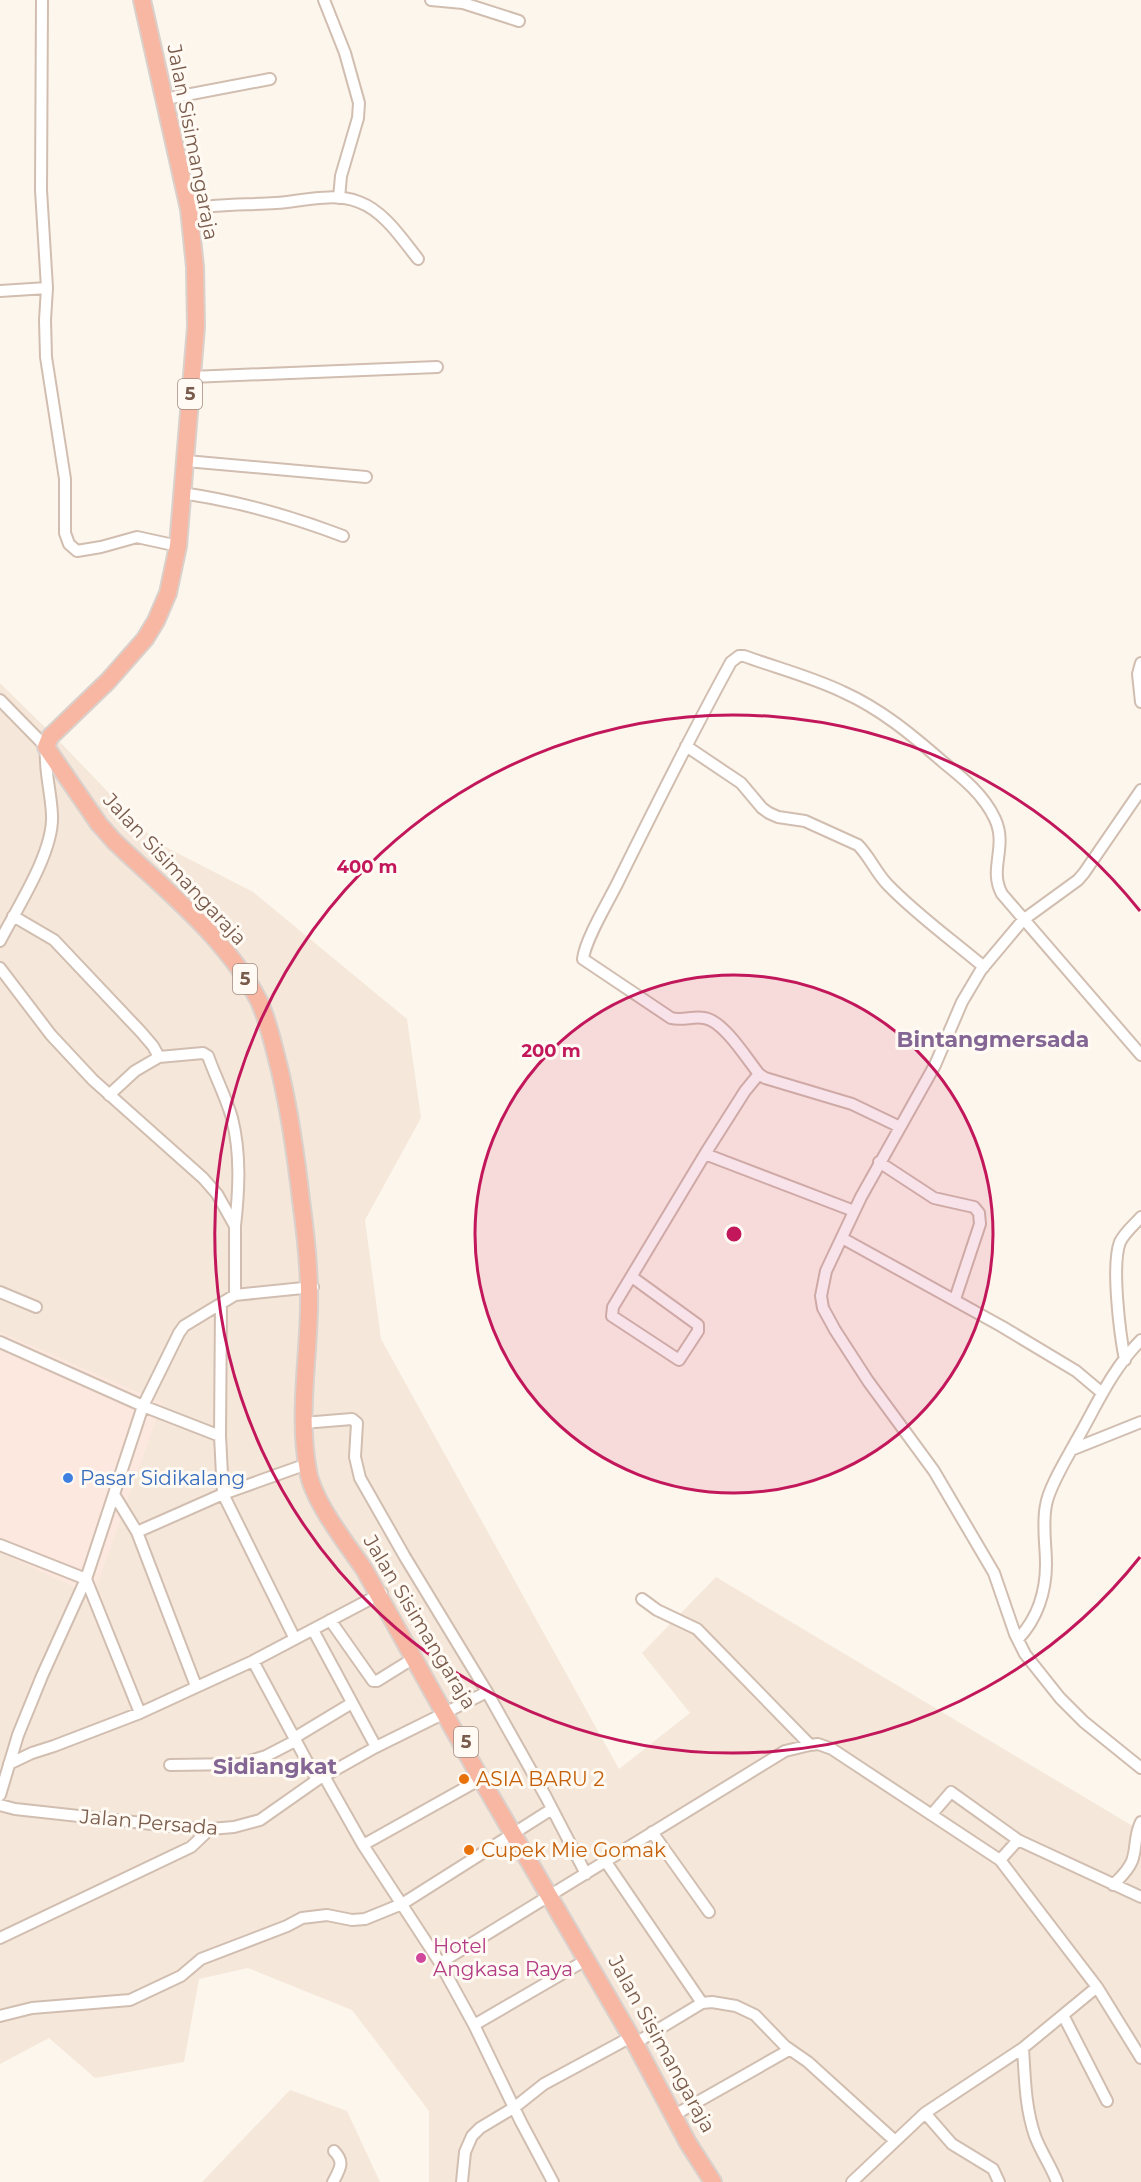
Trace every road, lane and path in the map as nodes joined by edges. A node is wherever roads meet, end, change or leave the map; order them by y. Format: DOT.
graph roads {
  1 [pos="42,0"];
  2 [pos="142,0"];
  3 [pos="324,0"];
  4 [pos="431,0"];
  5 [pos="519,21"];
  6 [pos="270,79"];
  7 [pos="165,99"];
  8 [pos="339,198"];
  9 [pos="189,209"];
  10 [pos="418,259"];
  11 [pos="46,288"];
  12 [pos="0,291"];
  13 [pos="437,367"];
  14 [pos="191,377"];
  15 [pos="186,460"];
  16 [pos="366,477"];
  17 [pos="182,493"];
  18 [pos="343,536"];
  19 [pos="178,546"];
  20 [pos="1141,663"];
  21 [pos="0,700"];
  22 [pos="1141,702"];
  23 [pos="686,746"];
  24 [pos="46,747"];
  25 [pos="1141,790"];
  26 [pos="13,916"];
  27 [pos="1023,920"];
  28 [pos="0,941"];
  29 [pos="984,967"];
  30 [pos="0,968"];
  31 [pos="1141,1054"];
  32 [pos="159,1057"];
  33 [pos="759,1074"];
  34 [pos="109,1095"];
  35 [pos="900,1127"];
  36 [pos="705,1154"];
  37 [pos="879,1162"];
  38 [pos="854,1211"];
  39 [pos="1141,1217"];
  40 [pos="235,1226"];
  41 [pos="842,1238"];
  42 [pos="632,1277"];
  43 [pos="310,1284"];
  44 [pos="0,1292"];
  45 [pos="235,1295"];
  46 [pos="955,1299"];
  47 [pos="221,1303"];
  48 [pos="36,1307"];
  49 [pos="1141,1340"];
  50 [pos="0,1342"];
  51 [pos="1125,1360"];
  52 [pos="1101,1392"];
  53 [pos="143,1406"];
  54 [pos="1141,1422"];
  55 [pos="304,1423"];
  56 [pos="220,1436"];
  57 [pos="1071,1450"];
  58 [pos="307,1464"];
  59 [pos="223,1494"];
  60 [pos="115,1496"];
  61 [pos="137,1532"];
  62 [pos="0,1545"];
  63 [pos="86,1579"];
  64 [pos="380,1594"];
  65 [pos="642,1599"];
  66 [pos="330,1620"];
  67 [pos="313,1630"];
  68 [pos="295,1639"];
  69 [pos="1018,1639"];
  70 [pos="414,1658"];
  71 [pos="253,1661"];
  72 [pos="196,1686"];
  73 [pos="487,1692"];
  74 [pos="352,1703"];
  75 [pos="447,1711"];
  76 [pos="140,1713"];
  77 [pos="18,1735"];
  78 [pos="294,1739"];
  79 [pos="810,1745"];
  80 [pos="376,1747"];
  81 [pos="32,1753"];
  82 [pos="9,1764"];
  83 [pos="170,1765"];
  84 [pos="1141,1768"];
  85 [pos="320,1778"];
  86 [pos="481,1779"];
  87 [pos="0,1795"];
  88 [pos="0,1805"];
  89 [pos="552,1809"];
  90 [pos="932,1814"];
  91 [pos="1141,1822"];
  92 [pos="179,1827"];
  93 [pos="210,1829"];
  94 [pos="652,1832"];
  95 [pos="515,1834"];
  96 [pos="1018,1840"];
  97 [pos="363,1845"];
  98 [pos="191,1847"];
  99 [pos="1000,1860"];
  100 [pos="606,1862"];
  101 [pos="586,1874"];
  102 [pos="1113,1885"];
  103 [pos="551,1895"];
  104 [pos="1141,1897"];
  105 [pos="402,1904"];
  106 [pos="709,1912"];
  107 [pos="0,1938"];
  108 [pos="586,1960"];
  109 [pos="440,1963"];
  110 [pos="1097,1988"];
  111 [pos="702,2003"];
  112 [pos="0,2016"];
  113 [pos="1064,2017"];
  114 [pos="474,2025"];
  115 [pos="635,2039"];
  116 [pos="1023,2048"];
  117 [pos="789,2050"];
  118 [pos="1141,2058"];
  119 [pos="1107,2101"];
  120 [pos="515,2107"];
  121 [pos="678,2113"];
  122 [pos="925,2113"];
  123 [pos="895,2141"];
  124 [pos="334,2151"];
  125 [pos="333,2182"];
  126 [pos="462,2182"];
  127 [pos="553,2182"];
  128 [pos="713,2182"];
  129 [pos="719,2182"];
  130 [pos="852,2182"];
  131 [pos="999,2182"];
  132 [pos="1057,2182"];
  1 -- 11 [label="street"];
  2 -- 7 [label="highway, Jalan Sisimangaraja / 5"];
  3 -- 8 [label="street"];
  4 -- 5 [label="street"];
  6 -- 7 [label="street"];
  7 -- 9 [label="highway, Jalan Sisimangaraja / 5"];
  8 -- 9 [label="street"];
  8 -- 10 [label="street"];
  9 -- 14 [label="highway, Jalan Sisimangaraja / 5"];
  11 -- 12 [label="street"];
  11 -- 19 [label="street"];
  13 -- 14 [label="street"];
  14 -- 15 [label="highway, Jalan Sisimangaraja / 5"];
  15 -- 16 [label="street"];
  15 -- 17 [label="highway, Jalan Sisimangaraja / 5"];
  17 -- 18 [label="street"];
  17 -- 19 [label="highway, Jalan Sisimangaraja / 5"];
  19 -- 24 [label="highway, Jalan Sisimangaraja / 5"];
  20 -- 22 [label="street"];
  21 -- 24 [label="street"];
  23 -- 27 [label="street"];
  23 -- 29 [label="street"];
  23 -- 33 [label="street"];
  24 -- 26 [label="street"];
  24 -- 43 [label="highway, Jalan Sisimangaraja / 5"];
  25 -- 27 [label="street"];
  26 -- 28 [label="street"];
  26 -- 32 [label="street"];
  27 -- 29 [label="street"];
  27 -- 31 [label="street"];
  29 -- 35 [label="street"];
  30 -- 34 [label="street"];
  32 -- 34 [label="street"];
  32 -- 40 [label="street"];
  33 -- 35 [label="street"];
  33 -- 36 [label="street"];
  34 -- 40 [label="street"];
  35 -- 37 [label="street"];
  36 -- 38 [label="street"];
  36 -- 42 [label="street"];
  37 -- 38 [label="street"];
  37 -- 46 [label="street"];
  38 -- 41 [label="street"];
  39 -- 51 [label="street"];
  40 -- 45 [label="street"];
  41 -- 46 [label="street"];
  41 -- 69 [label="street"];
  42 -- 42 [label="street"];
  43 -- 45 [label="street"];
  43 -- 55 [label="highway, Jalan Sisimangaraja / 5"];
  44 -- 48 [label="street"];
  45 -- 47 [label="street"];
  46 -- 52 [label="street"];
  47 -- 53 [label="street"];
  47 -- 56 [label="street"];
  49 -- 51 [label="street"];
  50 -- 53 [label="street"];
  51 -- 52 [label="street"];
  52 -- 57 [label="street"];
  53 -- 56 [label="street"];
  53 -- 60 [label="street"];
  54 -- 57 [label="street"];
  55 -- 58 [label="highway, Jalan Sisimangaraja / 5"];
  55 -- 64 [label="highway, Jalan Sisimangaraja / 5"];
  55 -- 73 [label="street"];
  56 -- 59 [label="street"];
  57 -- 69 [label="street"];
  58 -- 59 [label="street"];
  58 -- 64 [label="highway, Jalan Sisimangaraja / 5"];
  59 -- 61 [label="street"];
  59 -- 68 [label="street"];
  60 -- 61 [label="street"];
  60 -- 63 [label="street"];
  61 -- 72 [label="street"];
  62 -- 63 [label="street"];
  63 -- 76 [label="street"];
  63 -- 77 [label="street"];
  64 -- 66 [label="street"];
  64 -- 70 [label="highway, Jalan Sisimangaraja / 5"];
  64 -- 75 [label="highway, Jalan Sisimangaraja / 5"];
  65 -- 79 [label="street"];
  66 -- 67 [label="street"];
  66 -- 70 [label="street"];
  67 -- 68 [label="street"];
  67 -- 74 [label="street"];
  68 -- 71 [label="street"];
  69 -- 84 [label="street"];
  70 -- 75 [label="highway, Jalan Sisimangaraja / 5"];
  71 -- 72 [label="street"];
  71 -- 78 [label="street"];
  72 -- 76 [label="street"];
  73 -- 75 [label="street, Jalan Persada"];
  73 -- 89 [label="street"];
  74 -- 78 [label="street"];
  74 -- 80 [label="street"];
  75 -- 80 [label="street, Jalan Persada"];
  75 -- 86 [label="highway, Jalan Sisimangaraja / 5"];
  75 -- 95 [label="highway, Jalan Sisimangaraja / 5"];
  76 -- 81 [label="street"];
  77 -- 81 [label="street"];
  77 -- 82 [label="street"];
  78 -- 83 [label="street"];
  78 -- 85 [label="street"];
  79 -- 90 [label="street"];
  79 -- 94 [label="street"];
  80 -- 85 [label="street, Jalan Persada"];
  81 -- 82 [label="street"];
  82 -- 87 [label="street"];
  85 -- 93 [label="street, Jalan Persada"];
  85 -- 97 [label="street"];
  86 -- 95 [label="highway, Jalan Sisimangaraja / 5"];
  86 -- 97 [label="street"];
  88 -- 92 [label="street, Jalan Persada"];
  89 -- 95 [label="street"];
  89 -- 101 [label="street"];
  90 -- 96 [label="street"];
  90 -- 99 [label="street"];
  91 -- 102 [label="street"];
  92 -- 93 [label="street, Jalan Persada"];
  92 -- 98 [label="street"];
  93 -- 98 [label="street"];
  94 -- 100 [label="street"];
  94 -- 106 [label="street"];
  95 -- 103 [label="highway, Jalan Sisimangaraja / 5"];
  95 -- 105 [label="street"];
  96 -- 99 [label="street"];
  96 -- 102 [label="street"];
  97 -- 105 [label="street"];
  98 -- 107 [label="street"];
  99 -- 110 [label="street"];
  100 -- 101 [label="street"];
  100 -- 111 [label="street"];
  101 -- 103 [label="street"];
  102 -- 104 [label="street"];
  103 -- 108 [label="highway, Jalan Sisimangaraja / 5"];
  103 -- 109 [label="street"];
  103 -- 115 [label="highway, Jalan Sisimangaraja / 5"];
  105 -- 109 [label="street"];
  105 -- 112 [label="street"];
  108 -- 114 [label="street"];
  108 -- 115 [label="highway, Jalan Sisimangaraja / 5"];
  109 -- 114 [label="street"];
  110 -- 113 [label="street"];
  110 -- 118 [label="street"];
  111 -- 115 [label="street"];
  111 -- 117 [label="street"];
  113 -- 116 [label="street"];
  113 -- 119 [label="street"];
  114 -- 120 [label="street"];
  115 -- 120 [label="street"];
  115 -- 121 [label="highway, Jalan Sisimangaraja / 5"];
  115 -- 128 [label="highway, Jalan Sisimangaraja / 5"];
  116 -- 122 [label="street"];
  116 -- 132 [label="street"];
  117 -- 121 [label="street"];
  117 -- 123 [label="street"];
  120 -- 126 [label="street"];
  120 -- 127 [label="street"];
  121 -- 129 [label="highway, Jalan Sisimangaraja / 5"];
  122 -- 123 [label="street"];
  122 -- 131 [label="street"];
  123 -- 130 [label="street"];
  124 -- 125 [label="street"];
}
